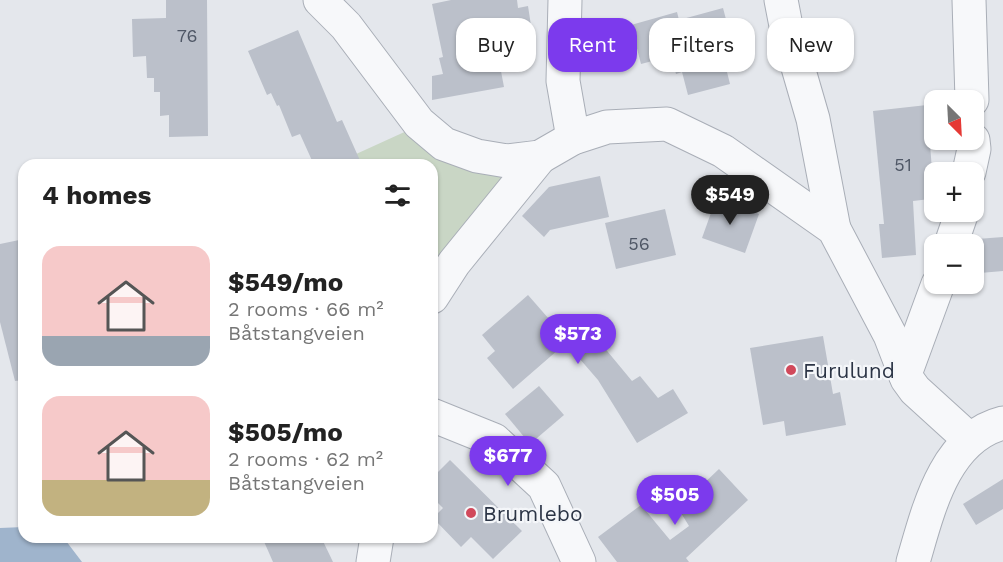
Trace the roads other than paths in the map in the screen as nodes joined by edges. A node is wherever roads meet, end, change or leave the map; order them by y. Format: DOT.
graph roads {
  1 [pos="320,0"];
  2 [pos="565,0"];
  3 [pos="781,0"];
  4 [pos="969,0"];
  5 [pos="351,13"];
  6 [pos="972,90"];
  7 [pos="573,138"];
  8 [pos="540,157"];
  9 [pos="834,229"];
  10 [pos="438,288"];
  11 [pos="934,294"];
  12 [pos="905,374"];
  13 [pos="438,417"];
  14 [pos="1003,423"];
  15 [pos="970,440"];
  16 [pos="375,543"];
  17 [pos="373,562"];
  18 [pos="579,562"];
  19 [pos="913,562"];
  1 -- 5 [label="street"];
  2 -- 7 [label="street"];
  3 -- 9 [label="street"];
  4 -- 6 [label="street"];
  5 -- 8 [label="street"];
  7 -- 8 [label="street"];
  7 -- 9 [label="street"];
  8 -- 10 [label="street"];
  9 -- 12 [label="street"];
  11 -- 12 [label="street"];
  12 -- 15 [label="street"];
  13 -- 18 [label="street"];
  14 -- 15 [label="street"];
  15 -- 19 [label="street"];
  16 -- 17 [label="street"];
}
